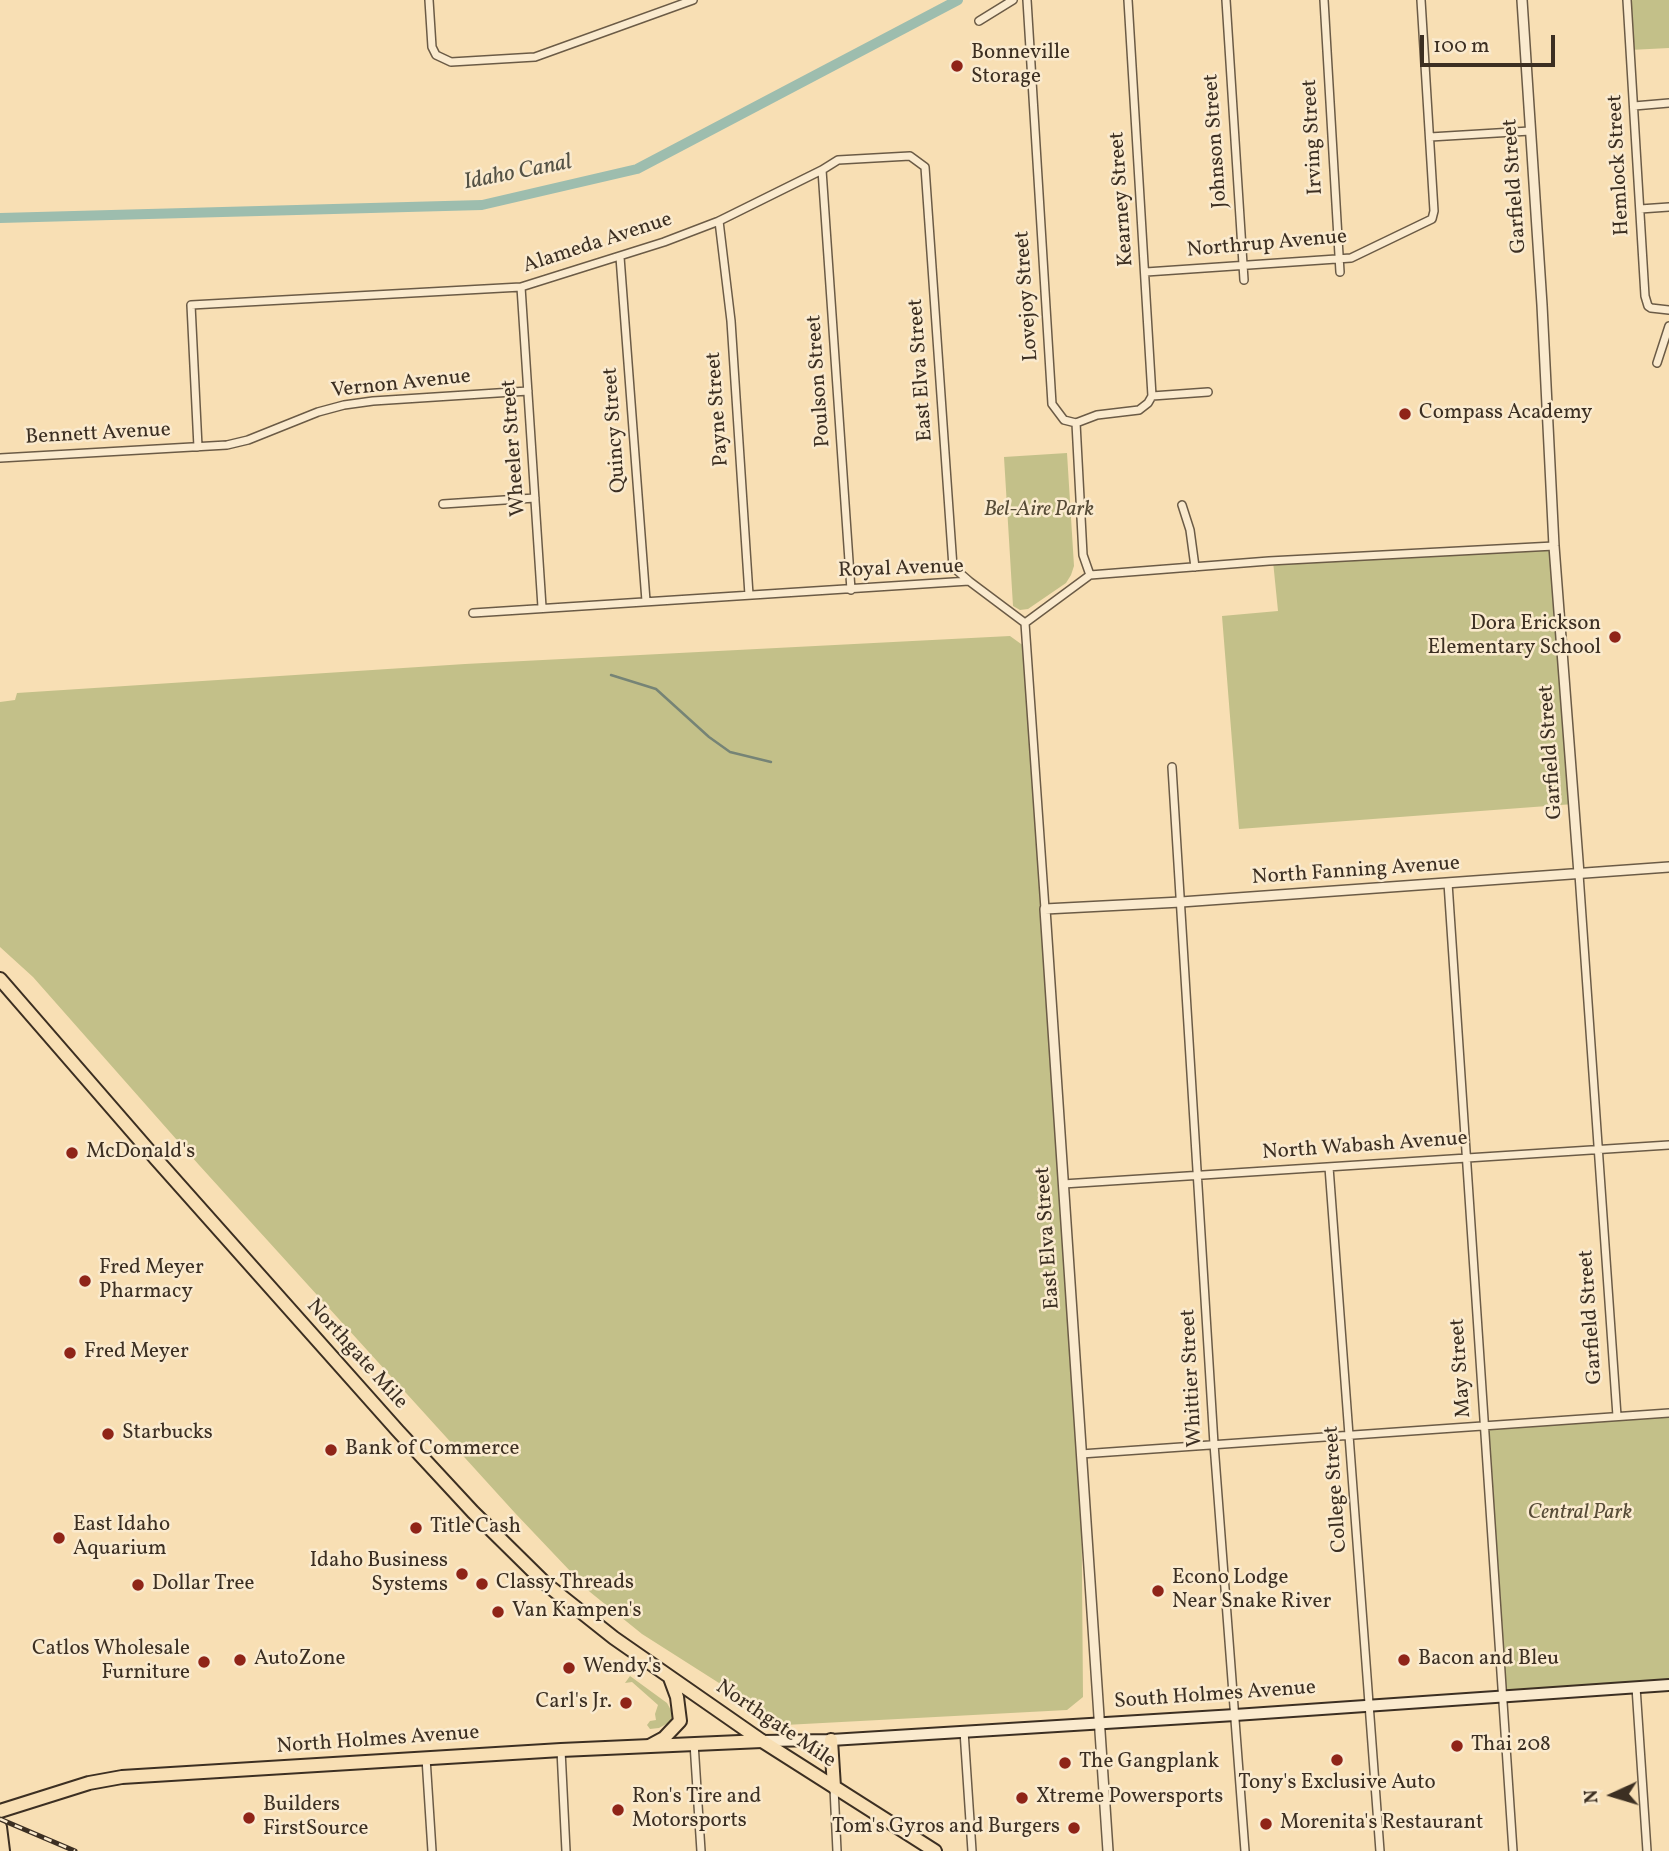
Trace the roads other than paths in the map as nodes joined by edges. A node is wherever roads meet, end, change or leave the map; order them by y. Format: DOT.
graph roads {
  1 [pos="429,0"];
  2 [pos="693,0"];
  3 [pos="1013,0"];
  4 [pos="1027,0"];
  5 [pos="1128,0"];
  6 [pos="1226,0"];
  7 [pos="1324,0"];
  8 [pos="1421,0"];
  9 [pos="1522,0"];
  10 [pos="1627,0"];
  11 [pos="979,21"];
  12 [pos="1669,103"];
  13 [pos="1634,106"];
  14 [pos="1530,131"];
  15 [pos="1430,137"];
  16 [pos="911,156"];
  17 [pos="822,170"];
  18 [pos="1669,207"];
  19 [pos="1640,209"];
  20 [pos="719,221"];
  21 [pos="620,257"];
  22 [pos="1339,259"];
  23 [pos="1243,267"];
  24 [pos="1146,272"];
  25 [pos="1340,272"];
  26 [pos="1244,280"];
  27 [pos="522,287"];
  28 [pos="1669,310"];
  29 [pos="1669,326"];
  30 [pos="1657,363"];
  31 [pos="528,391"];
  32 [pos="1208,392"];
  33 [pos="1152,396"];
  34 [pos="1076,424"];
  35 [pos="198,447"];
  36 [pos="0,458"];
  37 [pos="535,498"];
  38 [pos="443,504"];
  39 [pos="1182,505"];
  40 [pos="1554,546"];
  41 [pos="1195,567"];
  42 [pos="1090,575"];
  43 [pos="969,581"];
  44 [pos="850,590"];
  45 [pos="749,595"];
  46 [pos="646,601"];
  47 [pos="542,607"];
  48 [pos="473,613"];
  49 [pos="1025,623"];
  50 [pos="1172,767"];
  51 [pos="1669,867"];
  52 [pos="1579,874"];
  53 [pos="1448,883"];
  54 [pos="1181,902"];
  55 [pos="1045,909"];
  56 [pos="0,979"];
  57 [pos="1669,1145"];
  58 [pos="1599,1150"];
  59 [pos="1465,1159"];
  60 [pos="1329,1167"];
  61 [pos="1198,1175"];
  62 [pos="1063,1184"];
  63 [pos="1669,1413"];
  64 [pos="1617,1416"];
  65 [pos="1484,1427"];
  66 [pos="1350,1435"];
  67 [pos="1214,1444"];
  68 [pos="1081,1454"];
  69 [pos="670,1677"];
  70 [pos="1669,1685"];
  71 [pos="1636,1687"];
  72 [pos="1503,1697"];
  73 [pos="1370,1706"];
  74 [pos="1235,1715"];
  75 [pos="1098,1723"];
  76 [pos="964,1731"];
  77 [pos="831,1740"];
  78 [pos="762,1741"];
  79 [pos="694,1742"];
  80 [pos="651,1745"];
  81 [pos="561,1750"];
  82 [pos="426,1757"];
  83 [pos="834,1787"];
  84 [pos="0,1811"];
  85 [pos="0,1827"];
  86 [pos="3,1851"];
  87 [pos="432,1851"];
  88 [pos="566,1851"];
  89 [pos="701,1851"];
  90 [pos="837,1851"];
  91 [pos="935,1851"];
  92 [pos="971,1851"];
  93 [pos="1108,1851"];
  94 [pos="1245,1851"];
  95 [pos="1380,1851"];
  96 [pos="1513,1851"];
  97 [pos="1647,1851"];
  1 -- 2 [label="street"];
  3 -- 11 [label="street"];
  4 -- 34 [label="street, Lovejoy Street"];
  5 -- 24 [label="street, Kearney Street"];
  6 -- 23 [label="street, Johnson Street"];
  7 -- 22 [label="street, Irving Street"];
  8 -- 15 [label="street"];
  9 -- 14 [label="street, Garfield Street"];
  10 -- 13 [label="street, Hemlock Street"];
  12 -- 13 [label="street"];
  13 -- 19 [label="street, Hemlock Street"];
  14 -- 15 [label="street"];
  14 -- 40 [label="street, Garfield Street"];
  15 -- 22 [label="street, Northrup Avenue"];
  16 -- 17 [label="street, Alameda Avenue"];
  16 -- 43 [label="street, East Elva Street"];
  17 -- 20 [label="street, Alameda Avenue"];
  17 -- 44 [label="street, Poulson Street"];
  18 -- 19 [label="street"];
  19 -- 28 [label="street, Hemlock Street"];
  20 -- 21 [label="street, Alameda Avenue"];
  20 -- 45 [label="street, Payne Street"];
  21 -- 27 [label="street, Alameda Avenue"];
  21 -- 46 [label="street, Quincy Street"];
  22 -- 23 [label="street, Northrup Avenue"];
  22 -- 25 [label="street, Irving Street"];
  23 -- 24 [label="street, Northrup Avenue"];
  23 -- 26 [label="street, Johnson Street"];
  24 -- 33 [label="street, Kearney Street"];
  27 -- 31 [label="street, Wheeler Street"];
  27 -- 35 [label="street, Alameda Avenue"];
  29 -- 30 [label="street"];
  31 -- 35 [label="street, Vernon Avenue"];
  31 -- 37 [label="street, Wheeler Street"];
  32 -- 33 [label="street"];
  33 -- 34 [label="street"];
  34 -- 42 [label="street"];
  35 -- 36 [label="street, Bennett Avenue"];
  37 -- 38 [label="street"];
  37 -- 47 [label="street, Wheeler Street"];
  39 -- 41 [label="street"];
  40 -- 41 [label="street"];
  40 -- 52 [label="street, Garfield Street"];
  41 -- 42 [label="street"];
  42 -- 49 [label="street"];
  43 -- 44 [label="street, Royal Avenue"];
  43 -- 49 [label="street, Royal Avenue"];
  44 -- 45 [label="street, Royal Avenue"];
  45 -- 46 [label="street, Royal Avenue"];
  46 -- 47 [label="street, Royal Avenue"];
  47 -- 48 [label="street, Royal Avenue"];
  49 -- 55 [label="street, East Elva Street"];
  50 -- 54 [label="street, Whittier Street"];
  51 -- 52 [label="street, North Fanning Avenue"];
  52 -- 53 [label="street, North Fanning Avenue"];
  52 -- 58 [label="street, Garfield Street"];
  53 -- 54 [label="street, North Fanning Avenue"];
  53 -- 59 [label="street, May Street"];
  54 -- 55 [label="street, North Fanning Avenue"];
  54 -- 61 [label="street, Whittier Street"];
  55 -- 62 [label="street, East Elva Street"];
  56 -- 69 [label="main road, Northgate Mile"];
  57 -- 58 [label="street, North Wabash Avenue"];
  58 -- 59 [label="street, North Wabash Avenue"];
  58 -- 64 [label="street, Garfield Street"];
  59 -- 60 [label="street, North Wabash Avenue"];
  59 -- 65 [label="street, May Street"];
  60 -- 61 [label="street, North Wabash Avenue"];
  60 -- 66 [label="street, College Street"];
  61 -- 62 [label="street, North Wabash Avenue"];
  61 -- 67 [label="street, Whittier Street"];
  62 -- 68 [label="street, East Elva Street"];
  63 -- 64 [label="street"];
  64 -- 65 [label="street"];
  65 -- 66 [label="street"];
  65 -- 72 [label="street, May Street"];
  66 -- 67 [label="street"];
  66 -- 73 [label="street, College Street"];
  67 -- 68 [label="street"];
  67 -- 74 [label="street, Whittier Street"];
  68 -- 75 [label="street, East Elva Street"];
  69 -- 78 [label="main road, Northgate Mile"];
  69 -- 80 [label="main road"];
  70 -- 71 [label="main road, South Holmes Avenue"];
  71 -- 72 [label="main road, South Holmes Avenue"];
  71 -- 97 [label="street"];
  72 -- 73 [label="main road, South Holmes Avenue"];
  72 -- 96 [label="street, May Street"];
  73 -- 74 [label="main road, South Holmes Avenue"];
  73 -- 95 [label="street, College Street"];
  74 -- 75 [label="main road, South Holmes Avenue"];
  74 -- 94 [label="street, Whittier Street"];
  75 -- 76 [label="main road, South Holmes Avenue"];
  75 -- 93 [label="street, East Elva Street"];
  76 -- 77 [label="main road, South Holmes Avenue"];
  76 -- 92 [label="street"];
  77 -- 78 [label="main road, South Holmes Avenue"];
  77 -- 83 [label="main road"];
  78 -- 79 [label="main road, North Holmes Avenue"];
  78 -- 83 [label="main road, Northgate Mile"];
  79 -- 80 [label="main road, North Holmes Avenue"];
  79 -- 89 [label="street"];
  80 -- 81 [label="main road, North Holmes Avenue"];
  81 -- 82 [label="main road, North Holmes Avenue"];
  81 -- 88 [label="street"];
  82 -- 84 [label="main road, North Holmes Avenue"];
  82 -- 87 [label="street"];
  83 -- 90 [label="street"];
  83 -- 91 [label="main road, Northgate Mile"];
  85 -- 86 [label="main road"];
}
